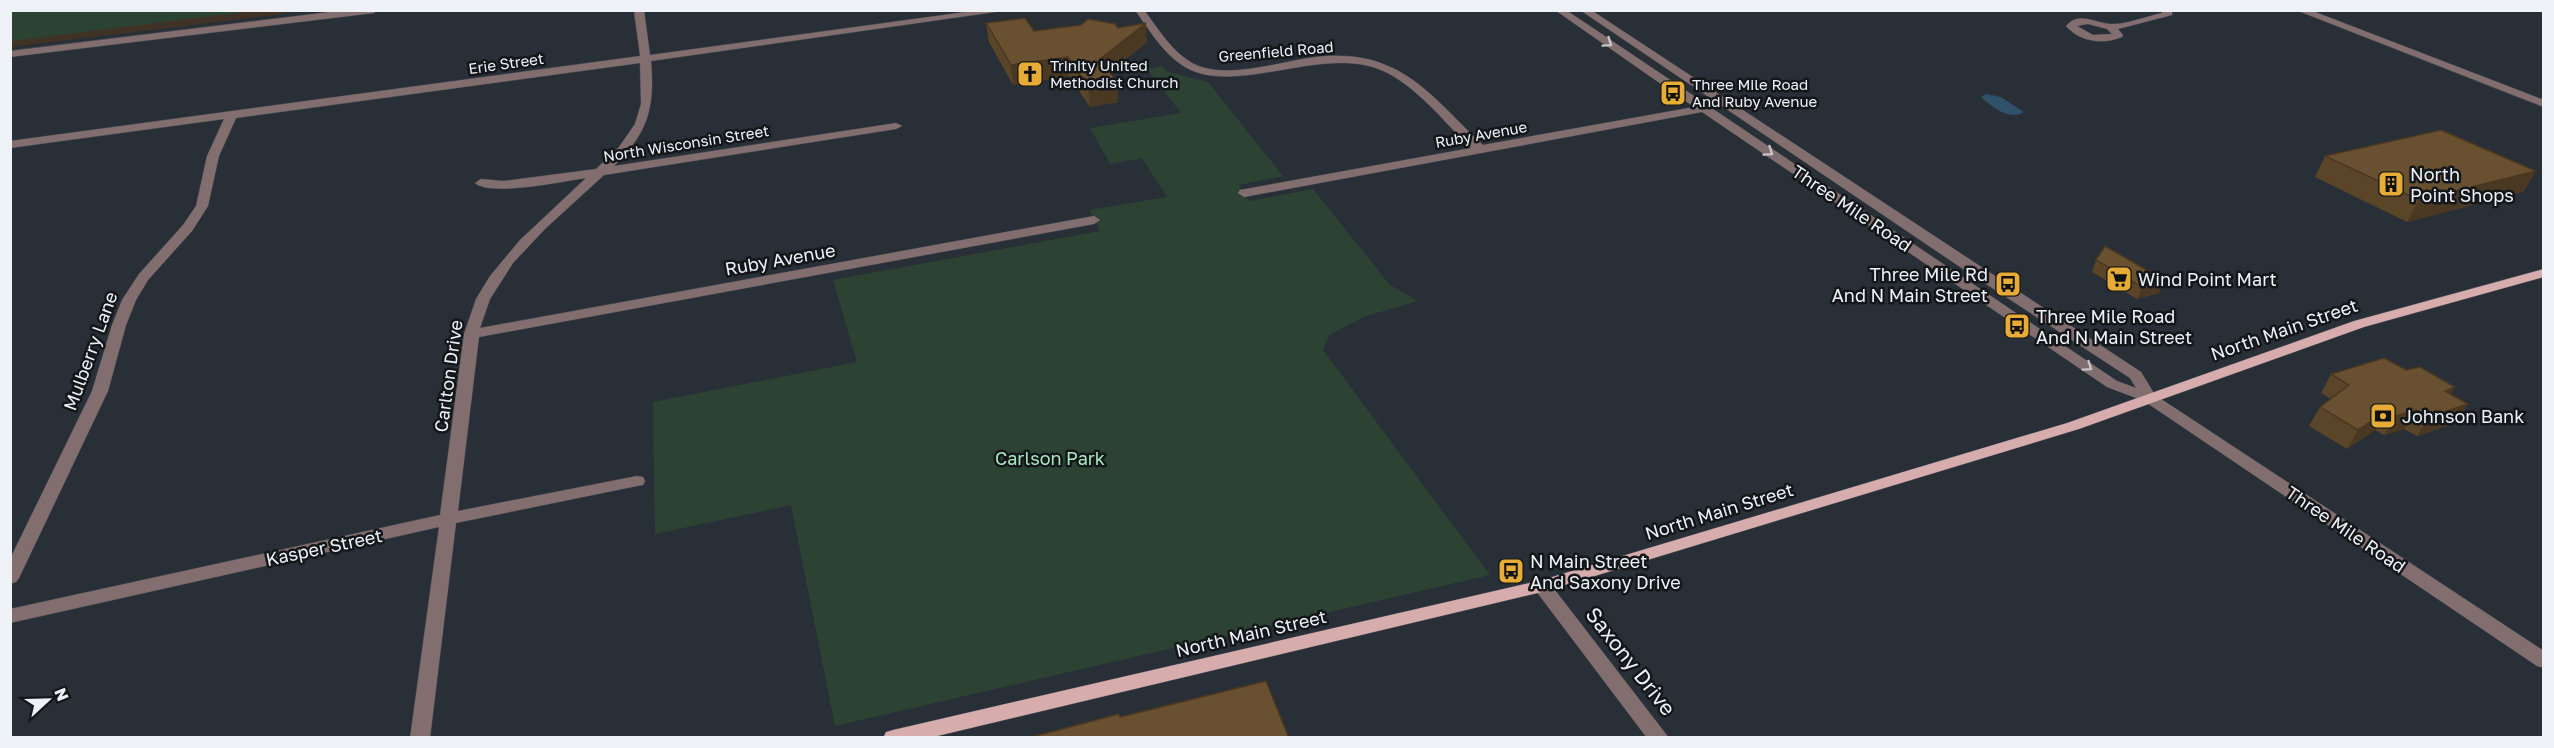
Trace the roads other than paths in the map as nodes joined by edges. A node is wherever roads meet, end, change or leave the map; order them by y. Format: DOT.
graph roads {
  1 [pos="374,10"];
  2 [pos="639,10"];
  3 [pos="1005,10"];
  4 [pos="1139,10"];
  5 [pos="1559,10"];
  6 [pos="1584,10"];
  7 [pos="2167,10"];
  8 [pos="2301,10"];
  9 [pos="2111,27"];
  10 [pos="10,54"];
  11 [pos="643,60"];
  12 [pos="2544,104"];
  13 [pos="1723,105"];
  14 [pos="1704,108"];
  15 [pos="231,116"];
  16 [pos="896,126"];
  17 [pos="10,146"];
  18 [pos="1481,150"];
  19 [pos="600,172"];
  20 [pos="481,183"];
  21 [pos="1244,193"];
  22 [pos="1094,220"];
  23 [pos="2544,273"];
  24 [pos="471,334"];
  25 [pos="2149,398"];
  26 [pos="637,481"];
  27 [pos="448,519"];
  28 [pos="10,578"];
  29 [pos="1542,586"];
  30 [pos="10,616"];
  31 [pos="2544,661"];
  32 [pos="420,738"];
  33 [pos="893,738"];
  34 [pos="1659,738"];
  1 -- 10 [label="street"];
  2 -- 11 [label="street, Carlton Drive"];
  3 -- 11 [label="street, Erie Street"];
  4 -- 18 [label="street, Greenfield Road"];
  5 -- 14 [label="street, Three Mile Road, one-way"];
  6 -- 13 [label="street, Three Mile Road"];
  7 -- 9 [label="street"];
  8 -- 12 [label="street"];
  11 -- 15 [label="street, Erie Street"];
  11 -- 19 [label="street, Carlton Drive"];
  13 -- 14 [label="street, Ruby Avenue"];
  13 -- 25 [label="street, Three Mile Road"];
  14 -- 18 [label="street, Ruby Avenue"];
  14 -- 25 [label="street, Three Mile Road, one-way"];
  15 -- 17 [label="street, Erie Street"];
  15 -- 28 [label="street, Mulberry Lane"];
  16 -- 19 [label="street, North Wisconsin Street"];
  18 -- 21 [label="street, Ruby Avenue"];
  19 -- 20 [label="street, North Wisconsin Street"];
  19 -- 24 [label="street, Carlton Drive"];
  22 -- 24 [label="street, Ruby Avenue"];
  23 -- 25 [label="main road, North Main Street"];
  24 -- 27 [label="street, Carlton Drive"];
  25 -- 29 [label="main road, North Main Street"];
  25 -- 31 [label="street, Three Mile Road"];
  26 -- 27 [label="street, Kasper Street"];
  27 -- 30 [label="street, Kasper Street"];
  27 -- 32 [label="street, Carlton Drive"];
  29 -- 33 [label="main road, North Main Street"];
  29 -- 34 [label="street, Saxony Drive"];
}
